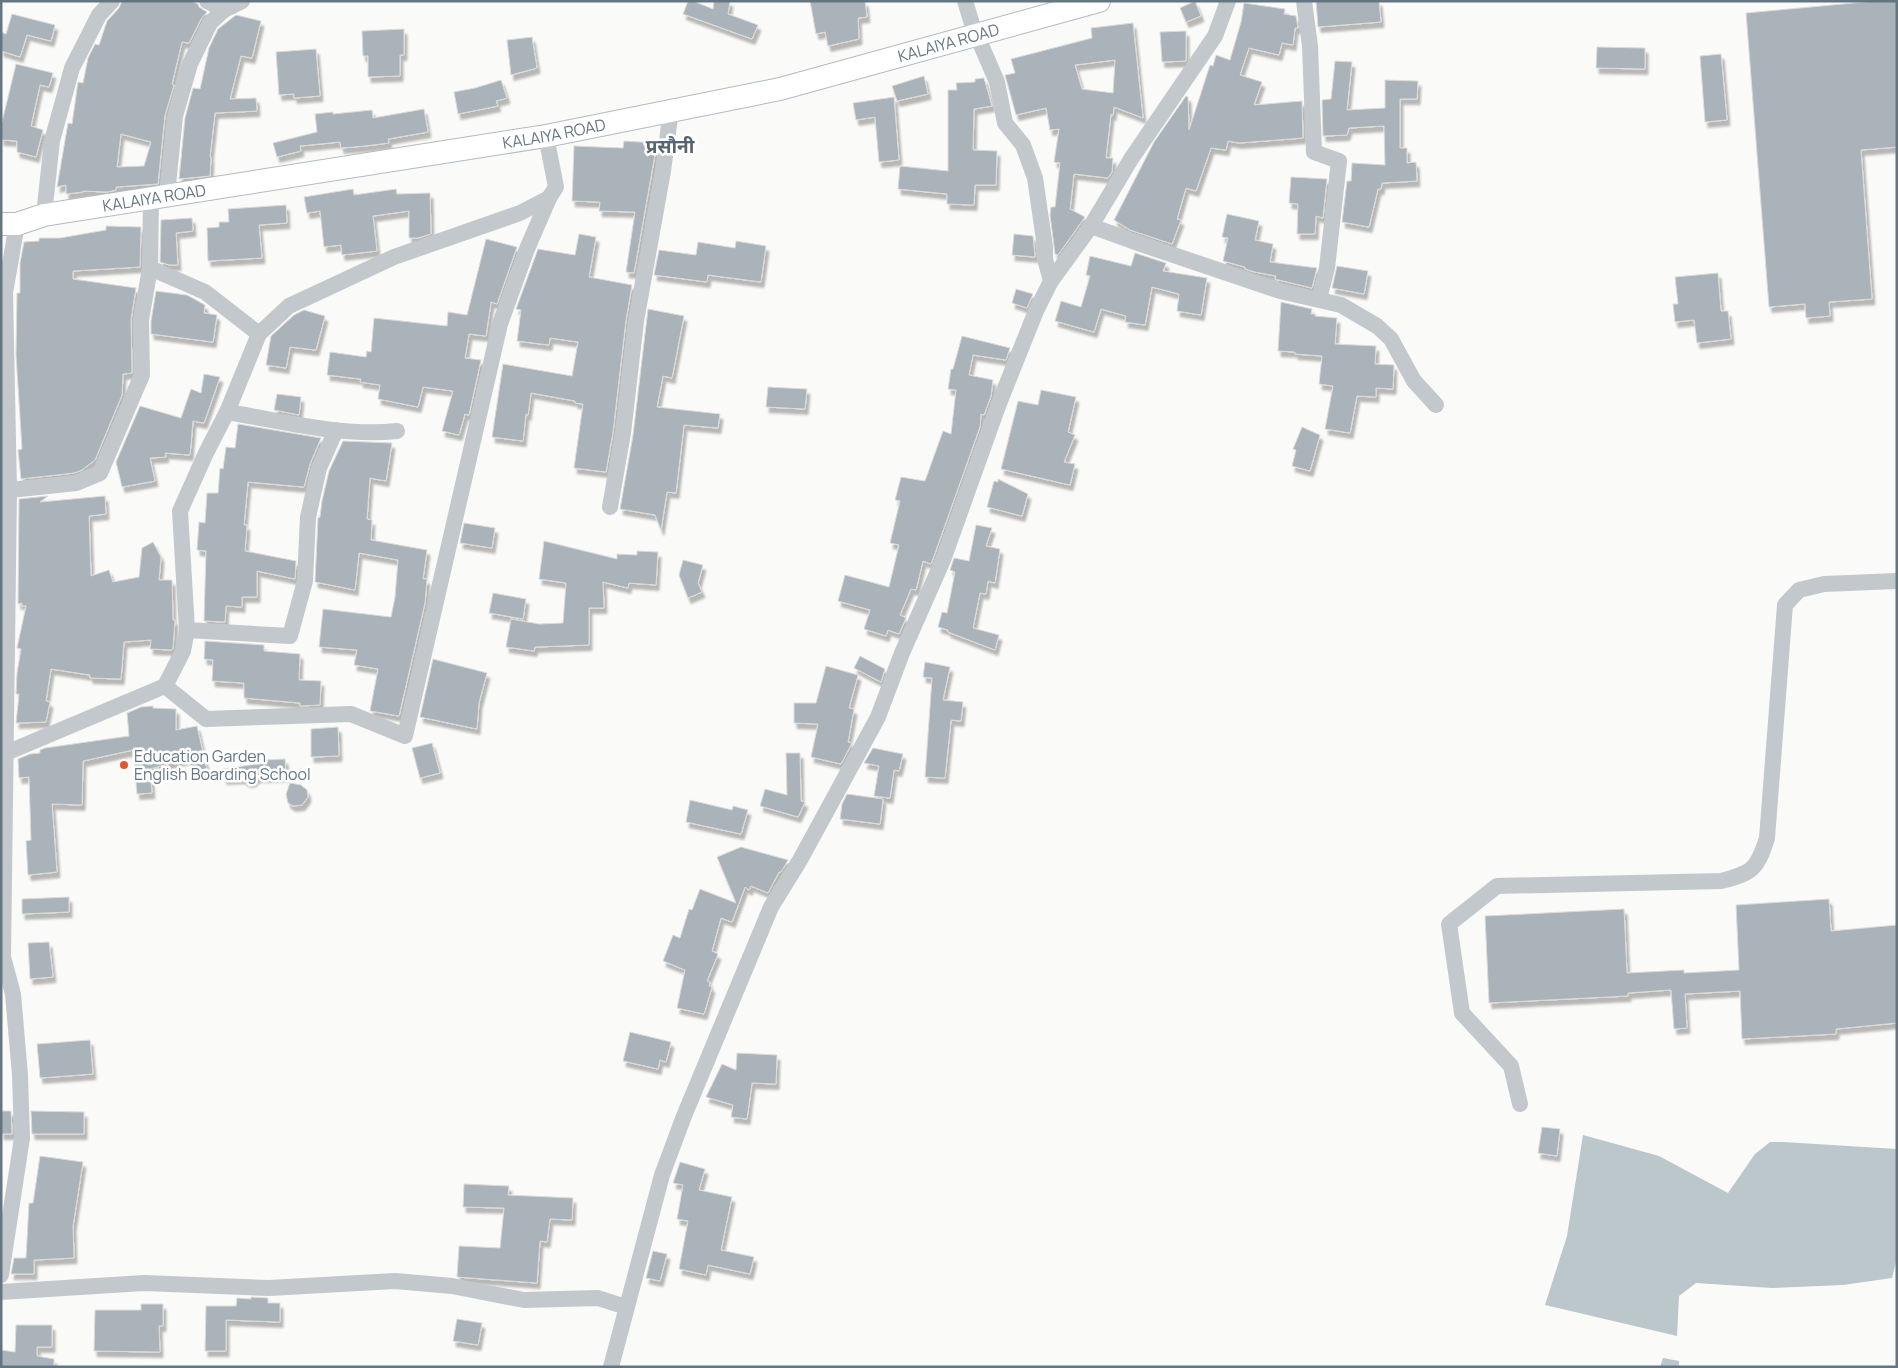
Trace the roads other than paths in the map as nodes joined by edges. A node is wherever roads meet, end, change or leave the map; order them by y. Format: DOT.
graph roads {
  1 [pos="112,1"];
  2 [pos="207,1"];
  3 [pos="242,1"];
  4 [pos="966,1"];
  5 [pos="1099,1"];
  6 [pos="1228,1"];
  7 [pos="1304,1"];
  8 [pos="224,10"];
  9 [pos="978,36"];
  10 [pos="671,110"];
  11 [pos="546,136"];
  12 [pos="159,197"];
  13 [pos="549,198"];
  14 [pos="44,215"];
  15 [pos="9,224"];
  16 [pos="1091,226"];
  17 [pos="150,268"];
  18 [pos="1051,280"];
  19 [pos="1319,299"];
  20 [pos="259,334"];
  21 [pos="1436,405"];
  22 [pos="227,412"];
  23 [pos="336,430"];
  24 [pos="397,431"];
  25 [pos="5,491"];
  26 [pos="610,507"];
  27 [pos="1897,581"];
  28 [pos="187,630"];
  29 [pos="164,686"];
  30 [pos="4,725"];
  31 [pos="6,753"];
  32 [pos="2,957"];
  33 [pos="1520,1104"];
  34 [pos="1,1274"];
  35 [pos="1,1292"];
  36 [pos="626,1308"];
  37 [pos="611,1367"];
  1 -- 14 [label="street"];
  2 -- 8 [label="street"];
  3 -- 8 [label="street"];
  4 -- 9 [label="street"];
  5 -- 9 [label="main road, KALAIYA ROAD"];
  6 -- 16 [label="street"];
  7 -- 19 [label="street"];
  8 -- 12 [label="street"];
  9 -- 10 [label="main road, KALAIYA ROAD"];
  9 -- 18 [label="street"];
  10 -- 11 [label="main road, KALAIYA ROAD"];
  10 -- 26 [label="street"];
  11 -- 12 [label="main road, KALAIYA ROAD"];
  11 -- 13 [label="street"];
  12 -- 14 [label="main road, KALAIYA ROAD"];
  12 -- 17 [label="street"];
  13 -- 20 [label="street"];
  13 -- 29 [label="street"];
  14 -- 15 [label="main road, KALAIYA ROAD"];
  15 -- 25 [label="street"];
  16 -- 18 [label="street"];
  16 -- 19 [label="street"];
  17 -- 20 [label="street"];
  17 -- 25 [label="street"];
  18 -- 36 [label="street"];
  19 -- 21 [label="street"];
  20 -- 22 [label="street"];
  22 -- 23 [label="street"];
  22 -- 28 [label="street"];
  23 -- 24 [label="street"];
  23 -- 28 [label="street"];
  25 -- 30 [label="street"];
  27 -- 33 [label="street"];
  28 -- 29 [label="street"];
  29 -- 31 [label="street"];
  30 -- 31 [label="street"];
  31 -- 32 [label="street"];
  32 -- 34 [label="street"];
  35 -- 36 [label="street"];
  36 -- 37 [label="street"];
}
